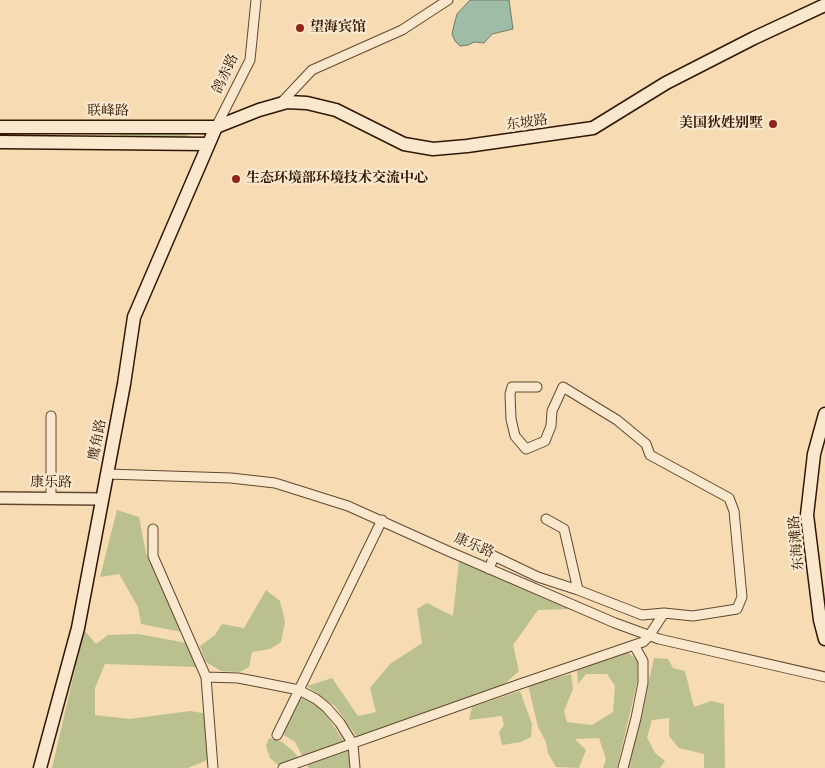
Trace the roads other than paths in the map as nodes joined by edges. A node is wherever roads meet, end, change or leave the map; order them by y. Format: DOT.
graph roads {
  1 [pos="256,0"];
  2 [pos="448,0"];
  3 [pos="825,6"];
  4 [pos="280,104"];
  5 [pos="0,127"];
  6 [pos="216,127"];
  7 [pos="0,142"];
  8 [pos="208,144"];
  9 [pos="537,387"];
  10 [pos="825,414"];
  11 [pos="51,416"];
  12 [pos="107,474"];
  13 [pos="0,498"];
  14 [pos="51,498"];
  15 [pos="102,499"];
  16 [pos="546,519"];
  17 [pos="382,520"];
  18 [pos="153,529"];
  19 [pos="489,569"];
  20 [pos="578,590"];
  21 [pos="664,613"];
  22 [pos="649,636"];
  23 [pos="825,639"];
  24 [pos="634,645"];
  25 [pos="206,677"];
  26 [pos="825,677"];
  27 [pos="299,690"];
  28 [pos="277,735"];
  29 [pos="353,744"];
  30 [pos="40,768"];
  31 [pos="213,768"];
  32 [pos="283,768"];
  33 [pos="355,768"];
  34 [pos="623,768"];
  1 -- 6 [label="street, 鸽赤路"];
  2 -- 4 [label="street"];
  3 -- 4 [label="main road, 东坡路"];
  4 -- 6 [label="main road, 东坡路"];
  5 -- 6 [label="main road, 联峰路"];
  6 -- 8 [label="main road, 鹰角路"];
  7 -- 8 [label="main road"];
  8 -- 12 [label="main road, 鹰角路"];
  9 -- 21 [label="street"];
  10 -- 23 [label="main road, 东海滩路"];
  11 -- 14 [label="street"];
  12 -- 15 [label="main road, 鹰角路"];
  12 -- 17 [label="street, 康乐路"];
  13 -- 14 [label="street, 康乐路"];
  14 -- 15 [label="street, 康乐路"];
  15 -- 30 [label="main road, 鹰角路"];
  16 -- 20 [label="street"];
  17 -- 19 [label="street, 康乐路"];
  17 -- 27 [label="street"];
  18 -- 25 [label="street"];
  19 -- 20 [label="street"];
  19 -- 22 [label="street, 康乐路"];
  20 -- 21 [label="street"];
  21 -- 22 [label="street"];
  22 -- 24 [label="street"];
  22 -- 26 [label="street, 康乐路"];
  24 -- 29 [label="street"];
  24 -- 34 [label="street"];
  25 -- 27 [label="street"];
  25 -- 31 [label="street"];
  27 -- 28 [label="street"];
  27 -- 29 [label="street"];
  29 -- 32 [label="street"];
  29 -- 33 [label="street"];
}
